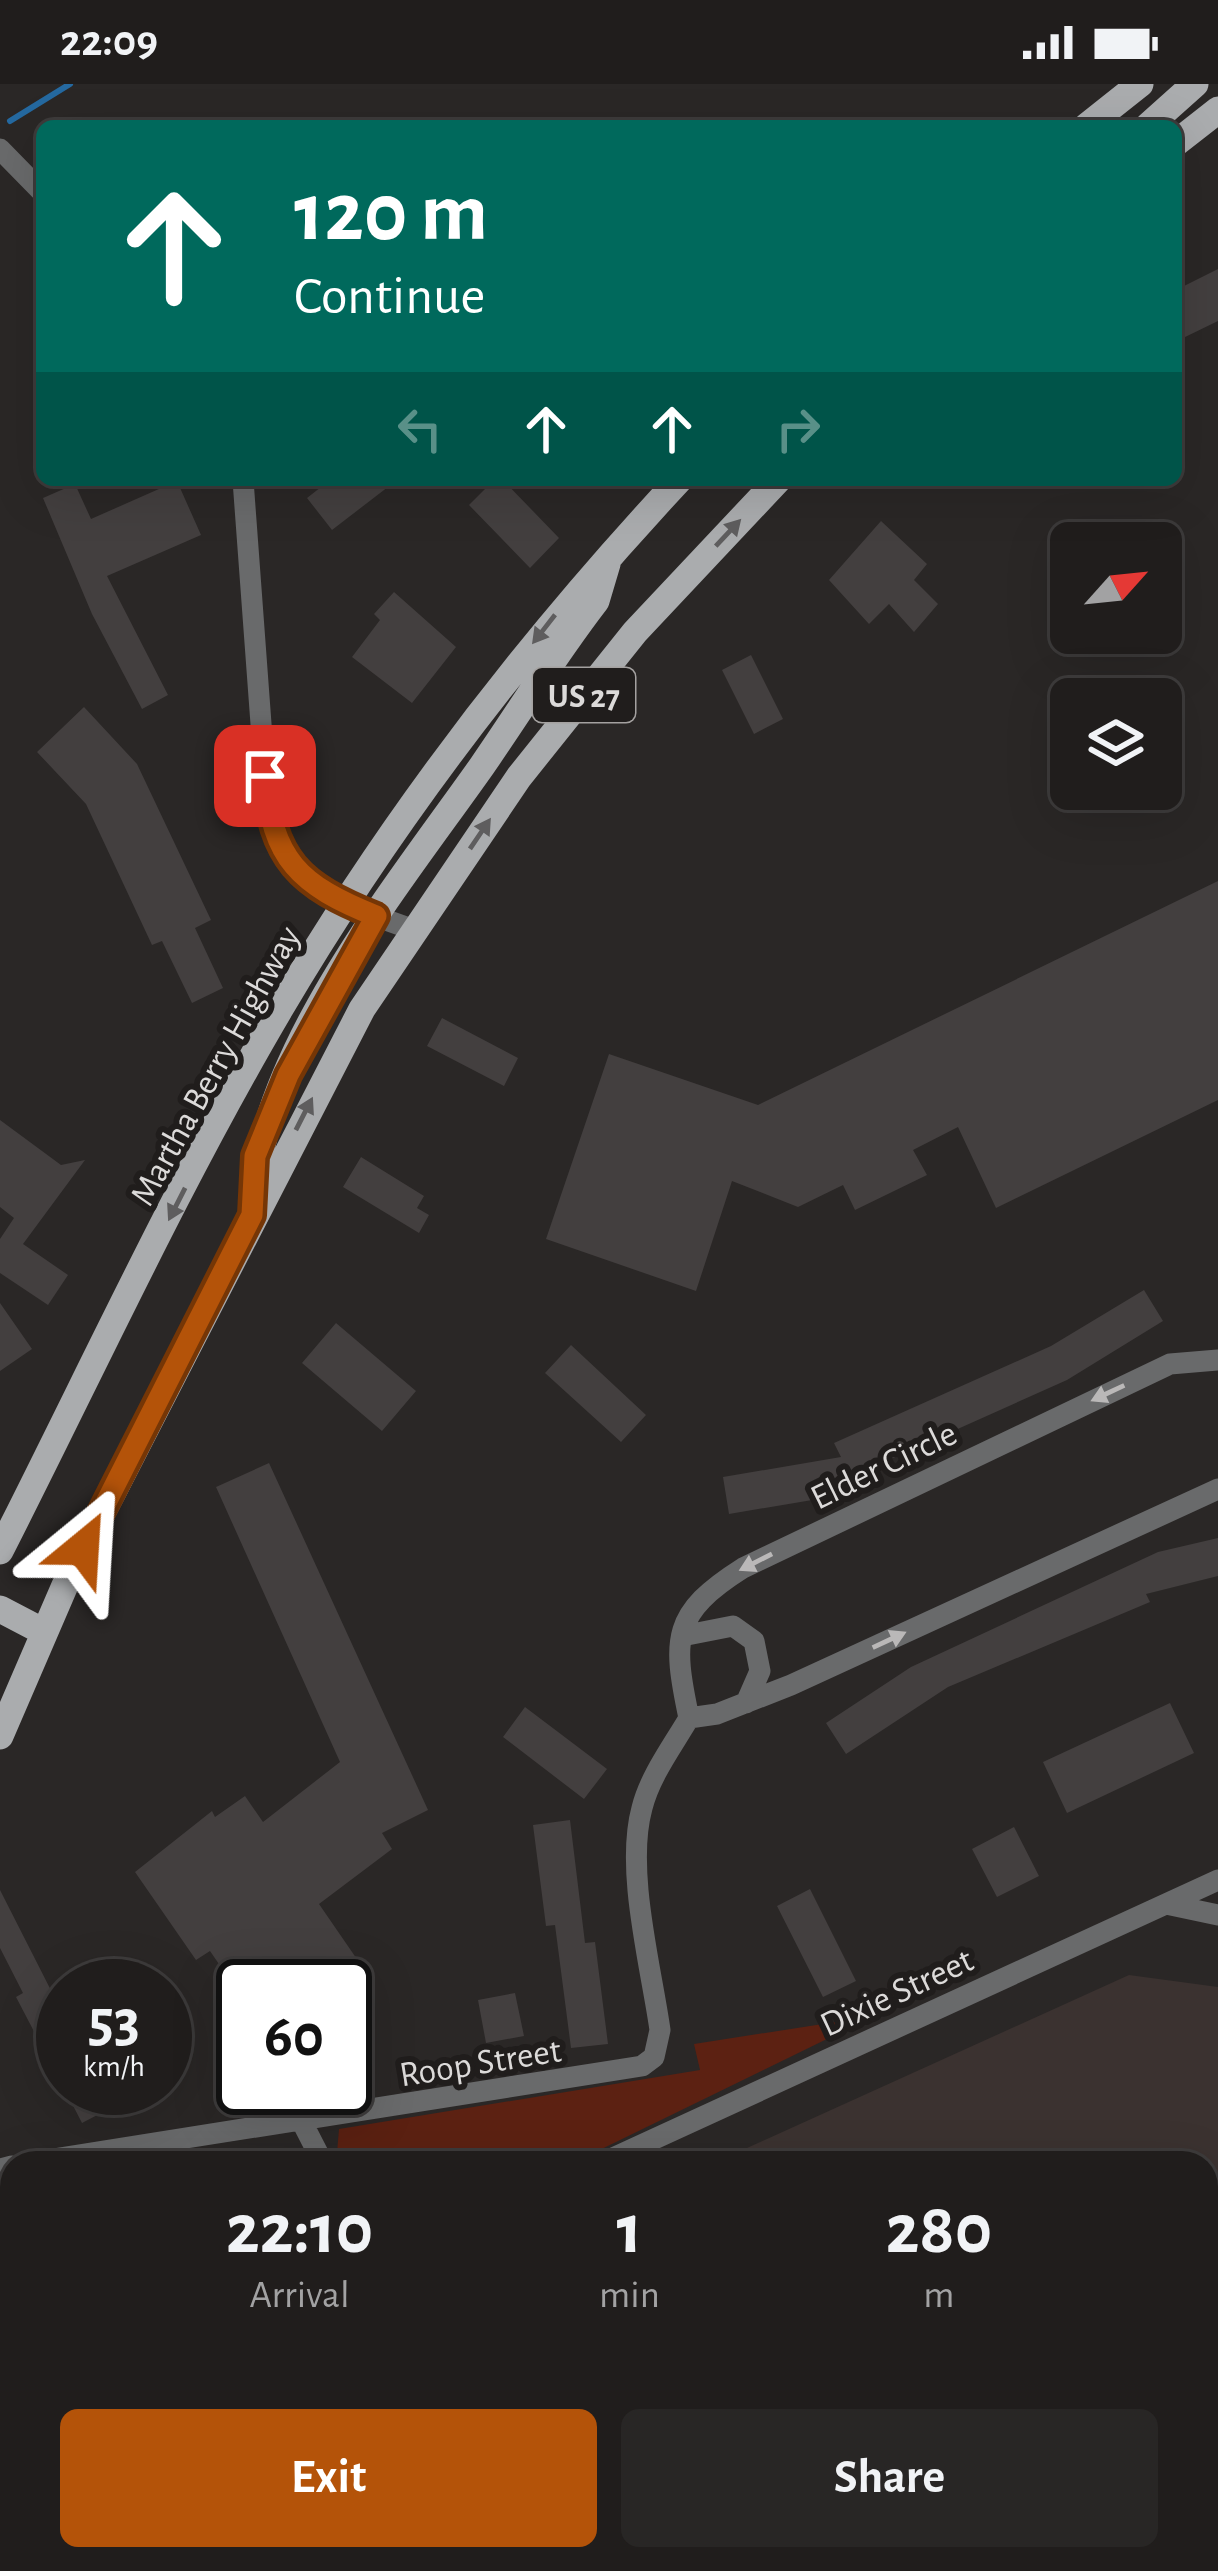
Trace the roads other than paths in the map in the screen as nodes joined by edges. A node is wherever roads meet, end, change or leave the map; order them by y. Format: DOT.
graph roads {
  1 [pos="1140,84"];
  2 [pos="1195,84"];
  3 [pos="1218,110"];
  4 [pos="1095,120"];
  5 [pos="1155,120"];
  6 [pos="1182,137"];
  7 [pos="0,149"];
  8 [pos="36,186"];
  9 [pos="244,486"];
  10 [pos="673,486"];
  11 [pos="772,486"];
  12 [pos="610,554"];
  13 [pos="345,904"];
  14 [pos="376,916"];
  15 [pos="414,930"];
  16 [pos="252,1215"];
  17 [pos="1218,1360"];
  18 [pos="1218,1489"];
  19 [pos="0,1551"];
  20 [pos="0,1609"];
  21 [pos="44,1632"];
  22 [pos="682,1636"];
  23 [pos="746,1703"];
  24 [pos="689,1718"];
  25 [pos="0,1736"];
  26 [pos="1218,1880"];
  27 [pos="1166,1904"];
  28 [pos="1218,1916"];
  29 [pos="302,2122"];
  30 [pos="108,2151"];
  31 [pos="317,2151"];
  32 [pos="628,2151"];
  1 -- 4 [label="main road"];
  2 -- 5 [label="main road"];
  3 -- 6 [label="main road"];
  7 -- 8 [label="street"];
  9 -- 13 [label="street"];
  10 -- 12 [label="main road, Martha Berry Highway / US 27"];
  15 -- 11 [label="main road, US 27, one-way"];
  12 -- 13 [label="main road, Martha Berry Highway / US 27, one-way"];
  12 -- 14 [label="main road"];
  13 -- 14 [label="street"];
  13 -- 19 [label="main road, Martha Berry Highway / US 27, one-way"];
  14 -- 15 [label="street"];
  14 -- 16 [label="main road"];
  16 -- 15 [label="main road, US 27, one-way"];
  16 -- 21 [label="main road, US 27"];
  17 -- 22 [label="street, Elder Circle, one-way"];
  23 -- 18 [label="street, one-way"];
  20 -- 21 [label="main road"];
  21 -- 25 [label="main road, US 27"];
  22 -- 23 [label="street"];
  22 -- 24 [label="street"];
  23 -- 24 [label="street"];
  24 -- 29 [label="street, Roop Street"];
  26 -- 27 [label="street, Dixie Street"];
  27 -- 28 [label="street"];
  27 -- 32 [label="street, Dixie Street"];
  29 -- 30 [label="street, Roop Street"];
  29 -- 31 [label="street"];
}
